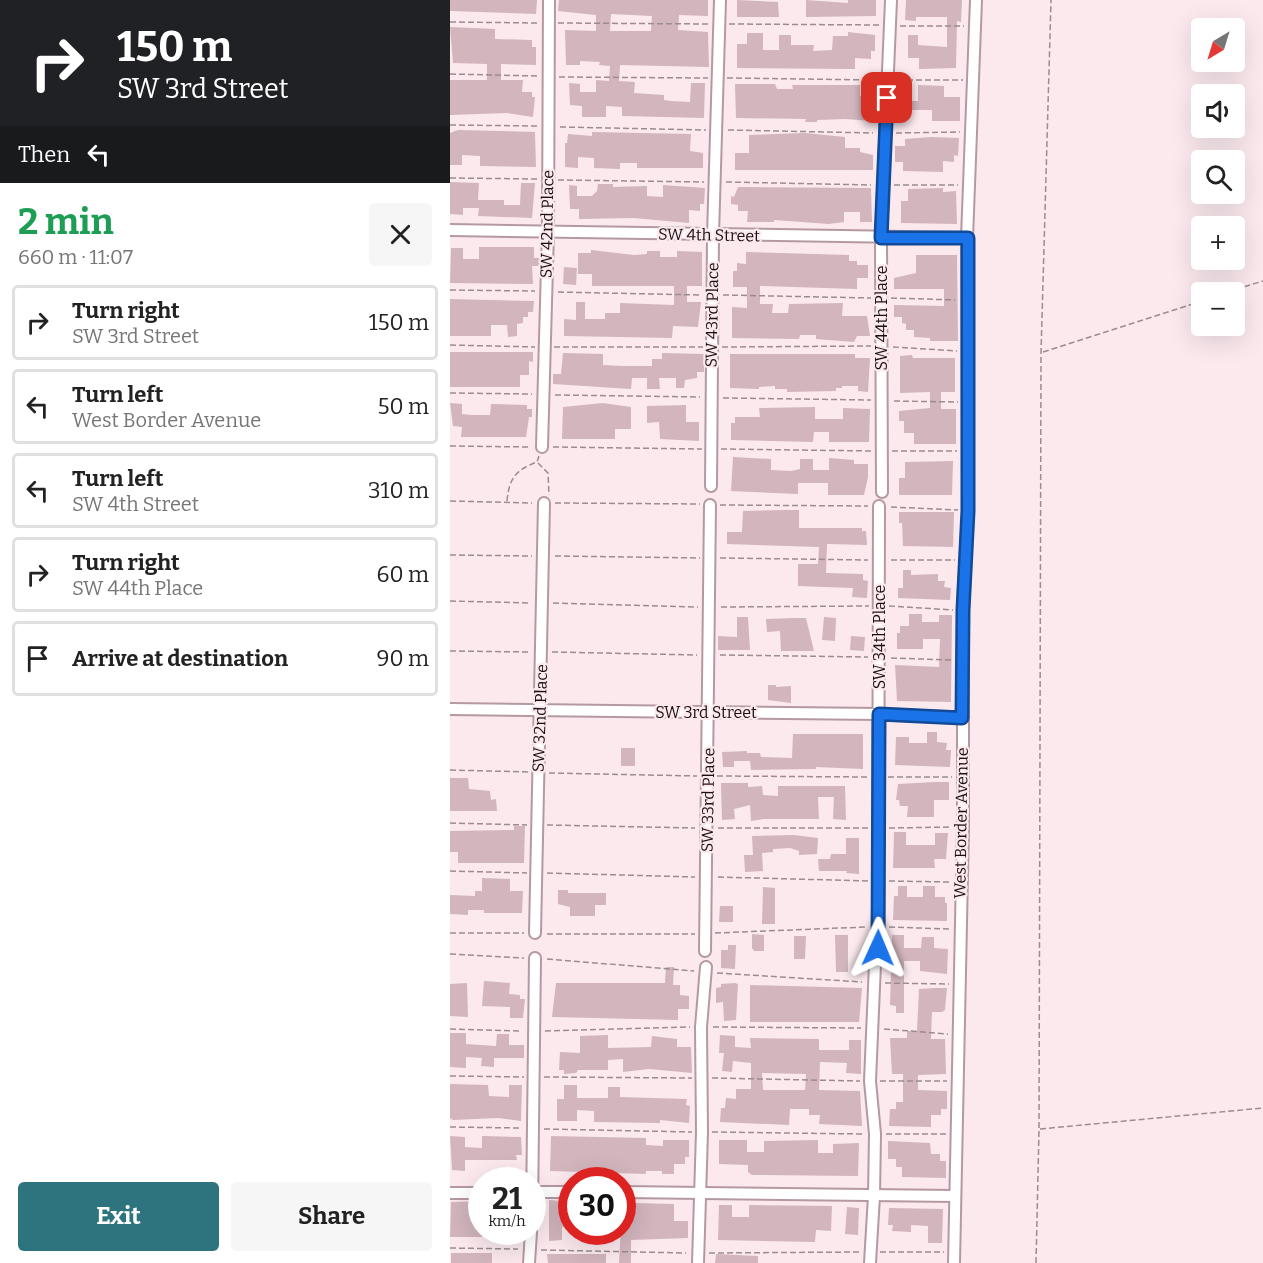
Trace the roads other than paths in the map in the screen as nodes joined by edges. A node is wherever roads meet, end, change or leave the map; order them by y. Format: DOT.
graph roads {
  1 [pos="549,0"];
  2 [pos="720,0"];
  3 [pos="891,0"];
  4 [pos="976,0"];
  5 [pos="450,230"];
  6 [pos="548,231"];
  7 [pos="713,235"];
  8 [pos="881,238"];
  9 [pos="968,238"];
  10 [pos="542,447"];
  11 [pos="711,486"];
  12 [pos="882,492"];
  13 [pos="544,503"];
  14 [pos="710,504"];
  15 [pos="879,506"];
  16 [pos="450,709"];
  17 [pos="540,711"];
  18 [pos="709,712"];
  19 [pos="879,714"];
  20 [pos="962,718"];
  21 [pos="535,933"];
  22 [pos="878,948"];
  23 [pos="705,951"];
  24 [pos="536,958"];
  25 [pos="875,964"];
  26 [pos="706,967"];
  27 [pos="533,1167"];
  28 [pos="699,1191"];
  29 [pos="636,1192"];
  30 [pos="450,1193"];
  31 [pos="468,1193"];
  32 [pos="874,1196"];
  33 [pos="954,1196"];
  34 [pos="530,1245"];
  35 [pos="529,1263"];
  36 [pos="698,1263"];
  37 [pos="870,1263"];
  38 [pos="954,1263"];
  1 -- 6 [label="street, SW 42nd Place"];
  2 -- 7 [label="street, SW 43rd Place"];
  3 -- 8 [label="street, SW 44th Place"];
  4 -- 9 [label="street, West Border Avenue"];
  5 -- 6 [label="street, SW 4th Street"];
  6 -- 7 [label="street, SW 4th Street"];
  6 -- 10 [label="street, SW 42nd Place"];
  7 -- 8 [label="street, SW 4th Street"];
  7 -- 11 [label="street, SW 43rd Place"];
  8 -- 9 [label="street, SW 4th Street"];
  8 -- 12 [label="street, SW 44th Place"];
  9 -- 20 [label="street, West Border Avenue"];
  13 -- 17 [label="street, SW 32nd Place"];
  14 -- 18 [label="street, SW 33rd Place"];
  15 -- 19 [label="street, SW 34th Place"];
  16 -- 17 [label="street, SW 3rd Street"];
  17 -- 18 [label="street, SW 3rd Street"];
  17 -- 21 [label="street, SW 32nd Place"];
  18 -- 19 [label="street, SW 3rd Street"];
  18 -- 23 [label="street, SW 33rd Place"];
  19 -- 20 [label="street, SW 3rd Street"];
  19 -- 22 [label="street, SW 34th Place"];
  20 -- 33 [label="street, West Border Avenue"];
  24 -- 27 [label="street"];
  25 -- 32 [label="street"];
  26 -- 28 [label="street"];
  28 -- 29 [label="street"];
  28 -- 32 [label="street"];
  28 -- 36 [label="street"];
  30 -- 31 [label="street"];
  32 -- 33 [label="street"];
  32 -- 37 [label="street"];
  33 -- 38 [label="street, West Border Avenue"];
  34 -- 35 [label="street"];
}
